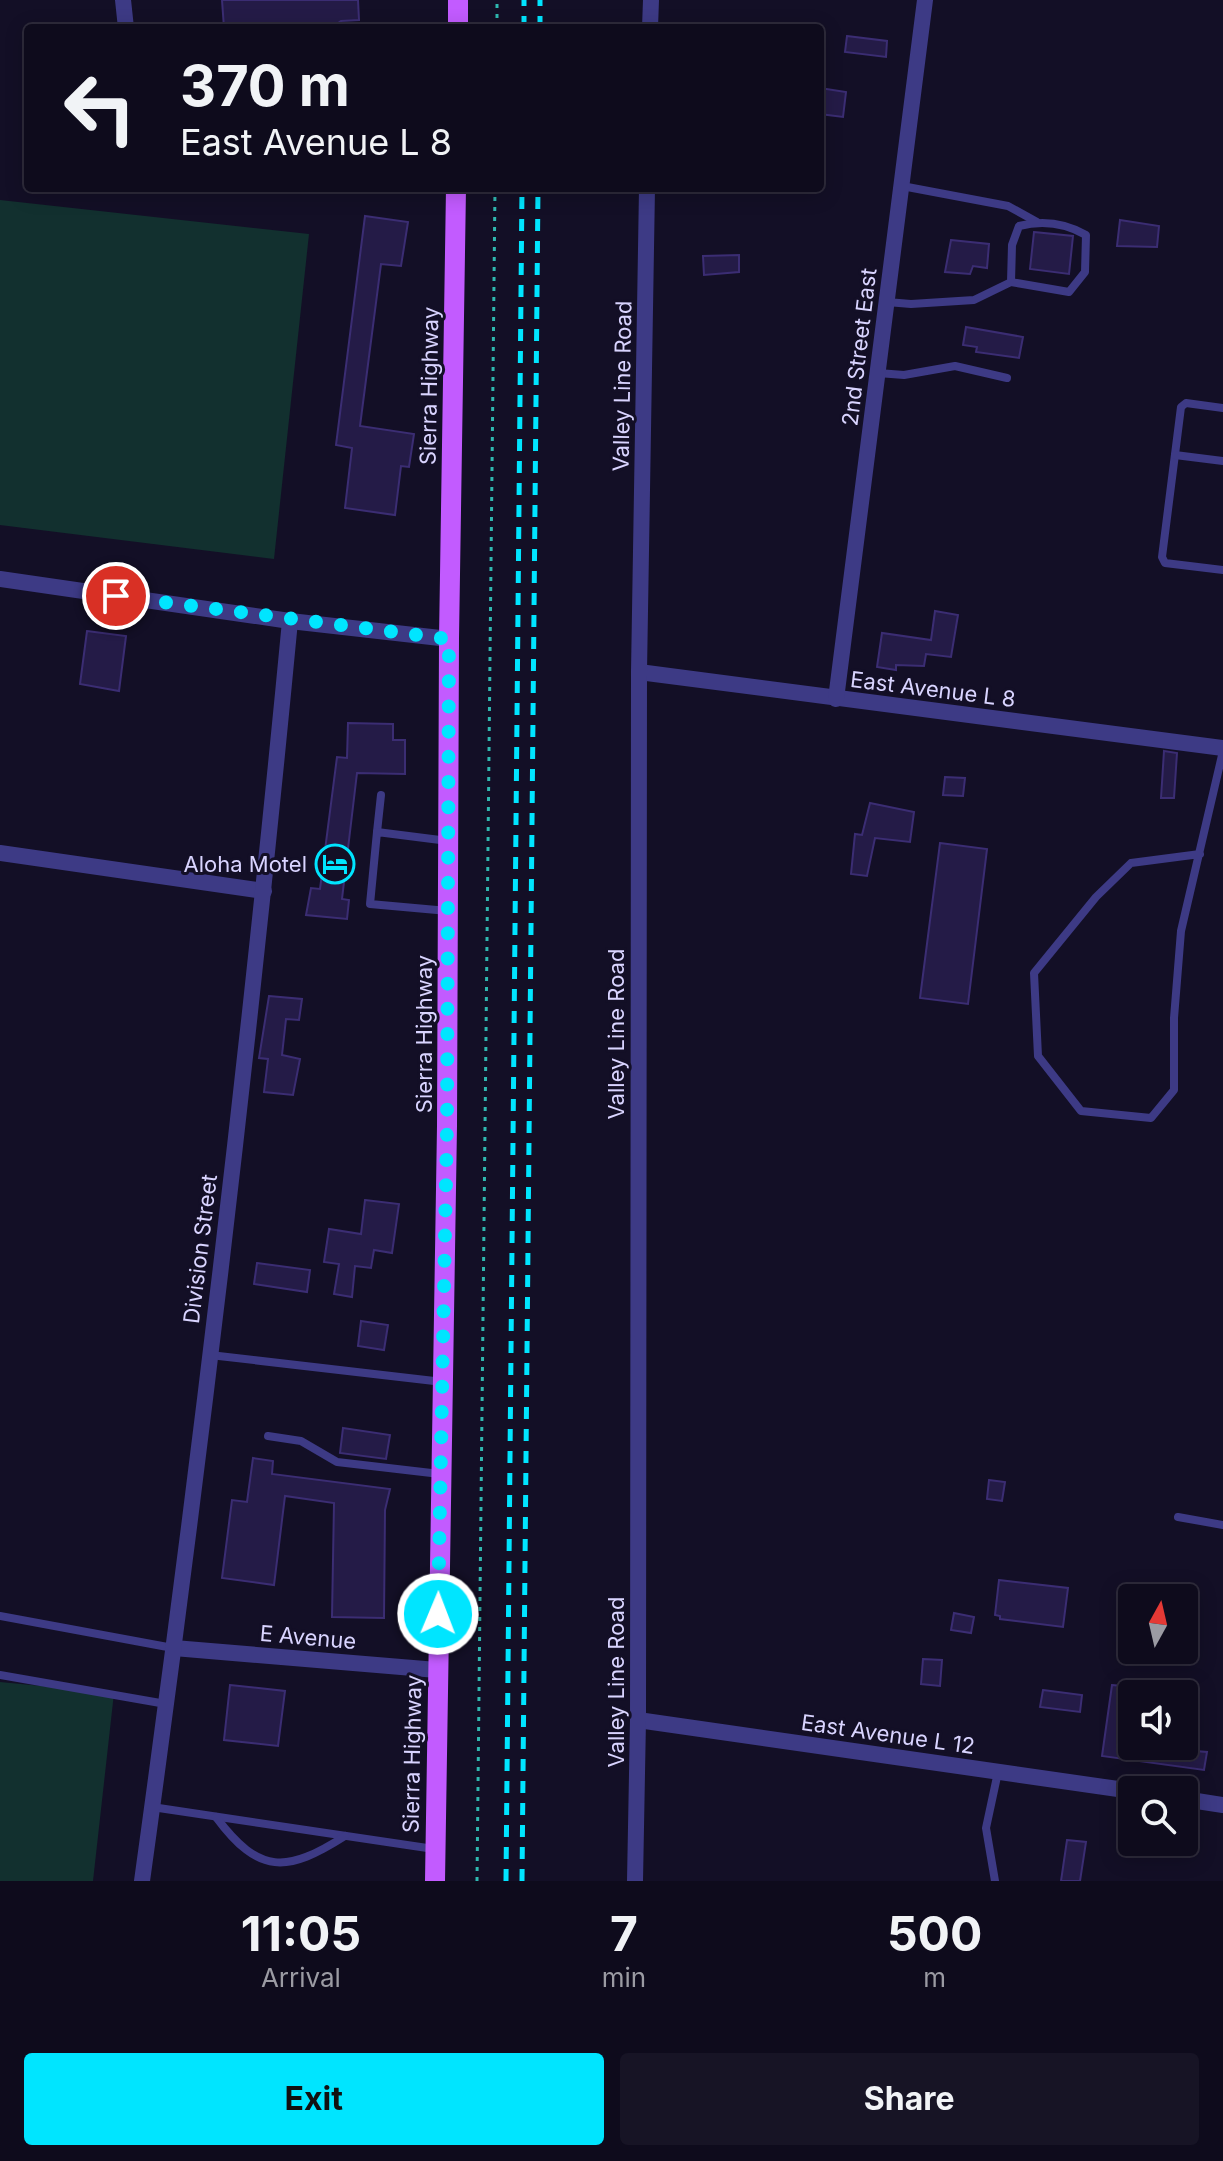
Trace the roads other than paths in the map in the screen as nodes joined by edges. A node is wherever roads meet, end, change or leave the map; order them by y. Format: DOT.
graph roads {
  1 [pos="123,0"];
  2 [pos="458,0"];
  3 [pos="651,0"];
  4 [pos="925,0"];
  5 [pos="126,24"];
  6 [pos="458,24"];
  7 [pos="650,24"];
  8 [pos="901,186"];
  9 [pos="456,192"];
  10 [pos="647,192"];
  11 [pos="1037,222"];
  12 [pos="1011,282"];
  13 [pos="887,302"];
  14 [pos="878,373"];
  15 [pos="1007,378"];
  16 [pos="1223,408"];
  17 [pos="1175,455"];
  18 [pos="1223,461"];
  19 [pos="1223,570"];
  20 [pos="0,579"];
  21 [pos="290,621"];
  22 [pos="449,639"];
  23 [pos="639,672"];
  24 [pos="836,699"];
  25 [pos="1223,749"];
  26 [pos="381,795"];
  27 [pos="377,832"];
  28 [pos="449,841"];
  29 [pos="0,853"];
  30 [pos="1200,854"];
  31 [pos="264,891"];
  32 [pos="448,911"];
  33 [pos="209,1355"];
  34 [pos="443,1382"];
  35 [pos="268,1436"];
  36 [pos="441,1474"];
  37 [pos="1178,1517"];
  38 [pos="1223,1525"];
  39 [pos="0,1616"];
  40 [pos="174,1648"];
  41 [pos="437,1670"];
  42 [pos="0,1675"];
  43 [pos="167,1704"];
  44 [pos="638,1720"];
  45 [pos="998,1772"];
  46 [pos="1118,1789"];
  47 [pos="1198,1801"];
  48 [pos="1223,1805"];
  49 [pos="152,1807"];
  50 [pos="216,1817"];
  51 [pos="345,1836"];
  52 [pos="435,1849"];
  53 [pos="142,1881"];
  54 [pos="435,1881"];
  55 [pos="635,1881"];
  56 [pos="995,1881"];
  1 -- 5 [label="street"];
  2 -- 6 [label="main road"];
  3 -- 7 [label="street"];
  4 -- 8 [label="street, 2nd Street East"];
  8 -- 11 [label="lane"];
  8 -- 13 [label="street, 2nd Street East"];
  9 -- 22 [label="main road, Sierra Highway"];
  10 -- 23 [label="street, Valley Line Road"];
  11 -- 12 [label="lane"];
  11 -- 12 [label="lane"];
  12 -- 13 [label="lane"];
  13 -- 14 [label="street, 2nd Street East"];
  14 -- 15 [label="lane"];
  14 -- 24 [label="street, 2nd Street East"];
  16 -- 17 [label="lane"];
  17 -- 18 [label="lane"];
  17 -- 19 [label="lane"];
  20 -- 21 [label="street"];
  21 -- 22 [label="street"];
  21 -- 31 [label="street, Division Street"];
  22 -- 28 [label="main road, Sierra Highway"];
  23 -- 24 [label="street, East Avenue L 8"];
  23 -- 44 [label="street, Valley Line Road"];
  24 -- 25 [label="street, East Avenue L 8"];
  25 -- 30 [label="lane"];
  26 -- 27 [label="lane"];
  27 -- 28 [label="lane"];
  27 -- 32 [label="lane"];
  28 -- 32 [label="main road, Sierra Highway"];
  29 -- 31 [label="street"];
  30 -- 30 [label="lane"];
  31 -- 33 [label="street, Division Street"];
  32 -- 34 [label="main road, Sierra Highway"];
  33 -- 34 [label="lane"];
  33 -- 40 [label="street, Division Street"];
  34 -- 36 [label="main road, Sierra Highway"];
  35 -- 36 [label="lane"];
  36 -- 41 [label="main road, Sierra Highway"];
  37 -- 38 [label="lane"];
  39 -- 40 [label="lane"];
  40 -- 41 [label="street, E Avenue"];
  40 -- 43 [label="street, Division Street"];
  41 -- 52 [label="main road, Sierra Highway"];
  42 -- 43 [label="lane"];
  43 -- 49 [label="street, Division Street"];
  44 -- 45 [label="street, East Avenue L 12"];
  44 -- 55 [label="street, Valley Line Road"];
  45 -- 46 [label="street, East Avenue L 12"];
  45 -- 56 [label="lane"];
  47 -- 48 [label="street"];
  49 -- 50 [label="lane"];
  49 -- 53 [label="street, Division Street"];
  50 -- 51 [label="lane"];
  50 -- 51 [label="lane"];
  51 -- 52 [label="lane"];
  52 -- 54 [label="main road, Sierra Highway"];
}
